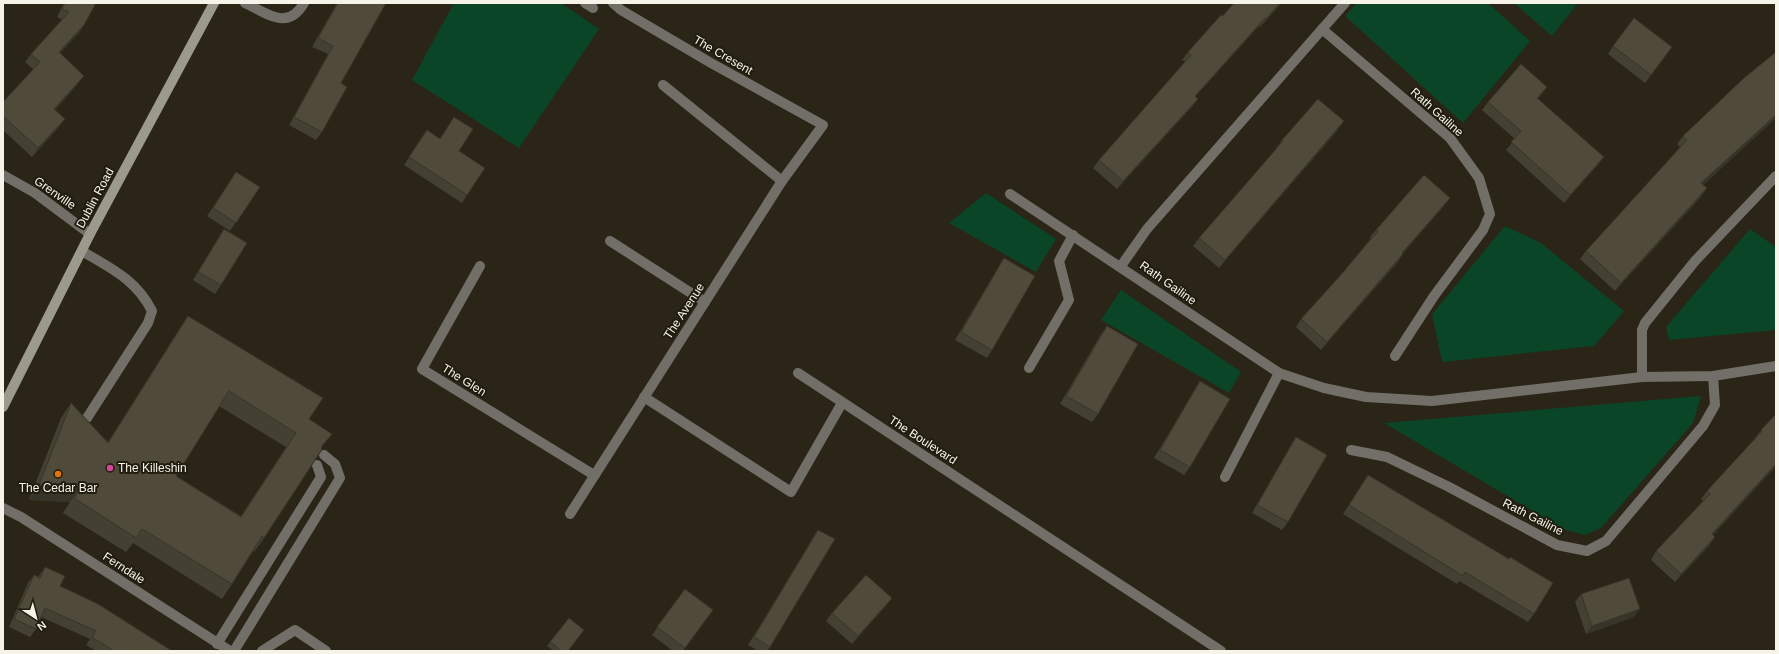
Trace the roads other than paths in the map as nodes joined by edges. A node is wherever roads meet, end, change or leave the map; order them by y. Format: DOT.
graph roads {
  1 [pos="214,3"];
  2 [pos="246,3"];
  3 [pos="304,3"];
  4 [pos="613,3"];
  5 [pos="1345,3"];
  6 [pos="1322,29"];
  7 [pos="663,85"];
  8 [pos="823,125"];
  9 [pos="3,174"];
  10 [pos="1776,176"];
  11 [pos="782,181"];
  12 [pos="1010,194"];
  13 [pos="90,234"];
  14 [pos="1073,235"];
  15 [pos="610,241"];
  16 [pos="82,251"];
  17 [pos="480,266"];
  18 [pos="1121,266"];
  19 [pos="706,302"];
  20 [pos="1395,356"];
  21 [pos="1776,366"];
  22 [pos="1029,368"];
  23 [pos="798,373"];
  24 [pos="1279,373"];
  25 [pos="1713,376"];
  26 [pos="1642,377"];
  27 [pos="644,398"];
  28 [pos="842,403"];
  29 [pos="3,408"];
  30 [pos="87,418"];
  31 [pos="1351,450"];
  32 [pos="324,454"];
  33 [pos="317,465"];
  34 [pos="594,475"];
  35 [pos="1225,477"];
  36 [pos="3,508"];
  37 [pos="570,514"];
  38 [pos="218,644"];
  39 [pos="230,651"];
  40 [pos="234,651"];
  41 [pos="262,651"];
  42 [pos="326,651"];
  43 [pos="1221,651"];
  1 -- 13 [label="main road, Dublin Road"];
  2 -- 3 [label="street"];
  4 -- 8 [label="street, The Cresent"];
  5 -- 6 [label="street, Rath Gailine"];
  6 -- 18 [label="street, Rath Gailine"];
  6 -- 20 [label="street, Rath Gailine"];
  7 -- 11 [label="street"];
  8 -- 11 [label="street, The Avenue"];
  9 -- 13 [label="street, Grenville"];
  10 -- 26 [label="street"];
  11 -- 19 [label="street, The Avenue"];
  12 -- 14 [label="street, Rath Gailine"];
  13 -- 16 [label="main road, Dublin Road"];
  14 -- 18 [label="street, Rath Gailine"];
  14 -- 22 [label="street"];
  15 -- 19 [label="street"];
  16 -- 29 [label="main road, Dublin Road"];
  16 -- 30 [label="street"];
  17 -- 34 [label="street, The Glen"];
  18 -- 24 [label="street, Rath Gailine"];
  19 -- 27 [label="street, The Avenue"];
  21 -- 25 [label="street, Rath Gailine"];
  23 -- 28 [label="street, The Boulevard"];
  24 -- 26 [label="street, Rath Gailine"];
  24 -- 35 [label="street"];
  25 -- 26 [label="street, Rath Gailine"];
  25 -- 31 [label="street, Rath Gailine"];
  27 -- 28 [label="street"];
  27 -- 34 [label="street, The Avenue"];
  28 -- 43 [label="street, The Boulevard"];
  32 -- 40 [label="street"];
  33 -- 38 [label="street"];
  34 -- 37 [label="street, The Avenue"];
  36 -- 38 [label="street, Ferndale"];
  38 -- 39 [label="street, Ferndale"];
  41 -- 42 [label="street"];
}
